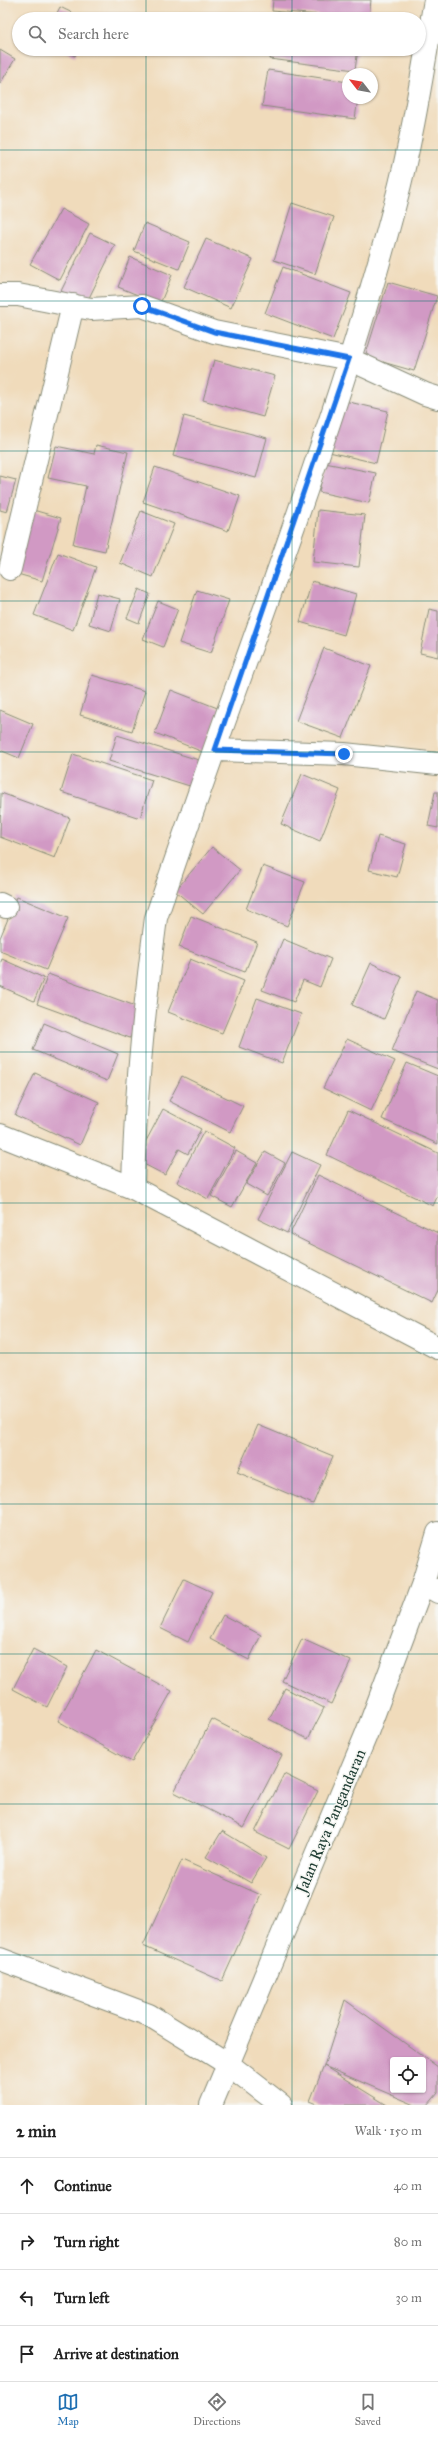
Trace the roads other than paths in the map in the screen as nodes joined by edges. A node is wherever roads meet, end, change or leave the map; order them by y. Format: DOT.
graph roads {
  1 [pos="435,0"];
  2 [pos="426,53"];
  3 [pos="425,56"];
  4 [pos="0,295"];
  5 [pos="73,305"];
  6 [pos="349,359"];
  7 [pos="438,398"];
  8 [pos="10,569"];
  9 [pos="215,750"];
  10 [pos="438,764"];
  11 [pos="0,1135"];
  12 [pos="133,1188"];
  13 [pos="438,1348"];
  14 [pos="438,1533"];
  15 [pos="431,1587"];
  16 [pos="0,1959"];
  17 [pos="228,2064"];
  18 [pos="211,2105"];
  19 [pos="281,2105"];
  1 -- 2 [label="main road"];
  3 -- 6 [label="main road"];
  4 -- 5 [label="main road"];
  5 -- 6 [label="main road"];
  5 -- 8 [label="main road"];
  6 -- 7 [label="main road"];
  6 -- 9 [label="main road"];
  9 -- 10 [label="main road"];
  9 -- 12 [label="main road"];
  11 -- 12 [label="main road"];
  12 -- 13 [label="main road"];
  14 -- 15 [label="main road, Jalan Raya Pangandaran"];
  15 -- 17 [label="main road, Jalan Raya Pangandaran"];
  16 -- 17 [label="main road"];
  17 -- 18 [label="main road, Jalan Raya Pangandaran"];
  17 -- 19 [label="main road"];
}
